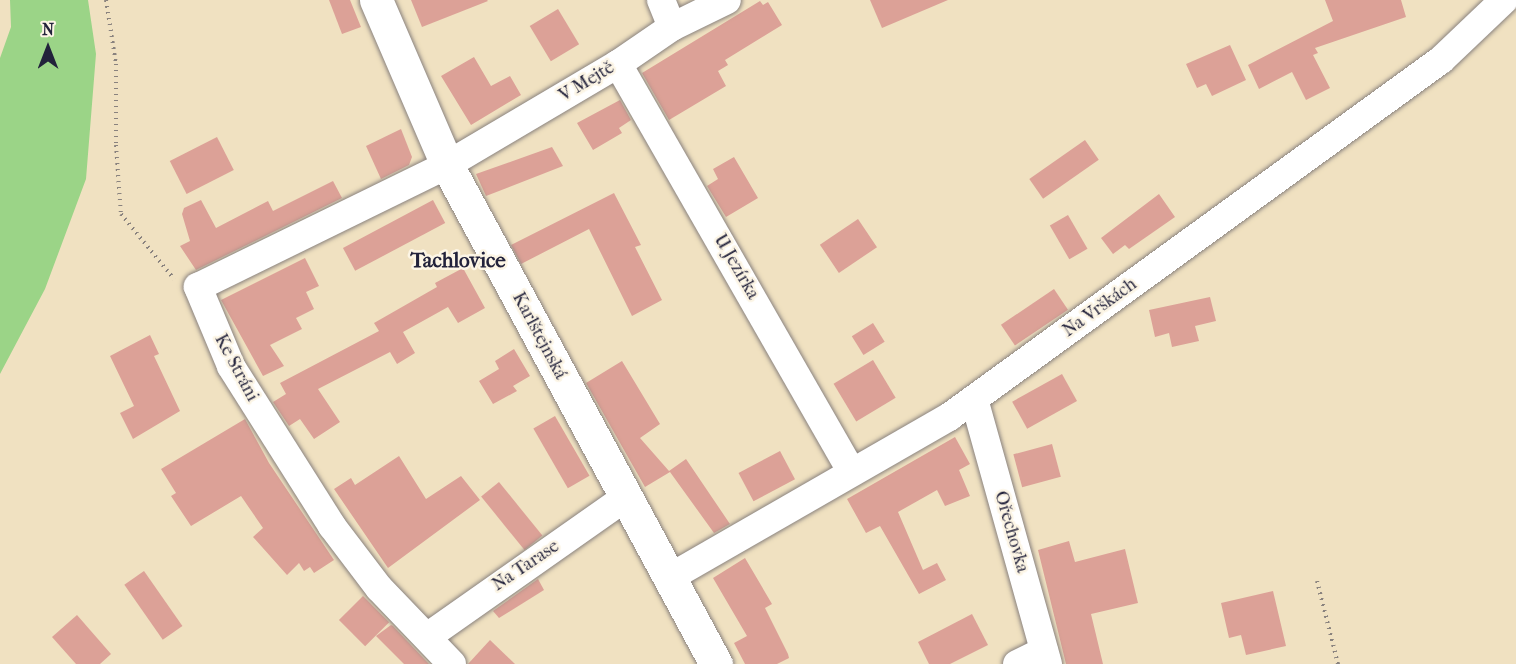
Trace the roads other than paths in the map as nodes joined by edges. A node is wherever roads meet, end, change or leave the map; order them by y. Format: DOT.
graph roads {
  1 [pos="376,0"];
  2 [pos="661,0"];
  3 [pos="727,0"];
  4 [pos="1504,0"];
  5 [pos="672,27"];
  6 [pos="618,64"];
  7 [pos="447,165"];
  8 [pos="974,399"];
  9 [pos="852,472"];
  10 [pos="626,496"];
  11 [pos="669,578"];
  12 [pos="427,637"];
  13 [pos="1046,658"];
  14 [pos="452,664"];
  15 [pos="716,664"];
  16 [pos="1017,664"];
  1 -- 7 [label="main road, Karlštejnská"];
  2 -- 5 [label="street"];
  3 -- 5 [label="street, V Mejtě"];
  4 -- 8 [label="street, Na Vrškách"];
  5 -- 6 [label="street, V Mejtě"];
  6 -- 7 [label="street, V Mejtě"];
  6 -- 9 [label="street, U Jezírka"];
  7 -- 10 [label="main road, Karlštejnská"];
  7 -- 12 [label="street, Ke Stráni"];
  8 -- 9 [label="street, Na Vrškách"];
  8 -- 13 [label="street, Ořechovka"];
  9 -- 11 [label="street, Na Vrškách"];
  10 -- 11 [label="main road, Karlštejnská"];
  10 -- 12 [label="street, Na Tarase"];
  11 -- 15 [label="main road, Karlštejnská"];
  12 -- 14 [label="street, Ke Stráni"];
  13 -- 16 [label="street"];
}
